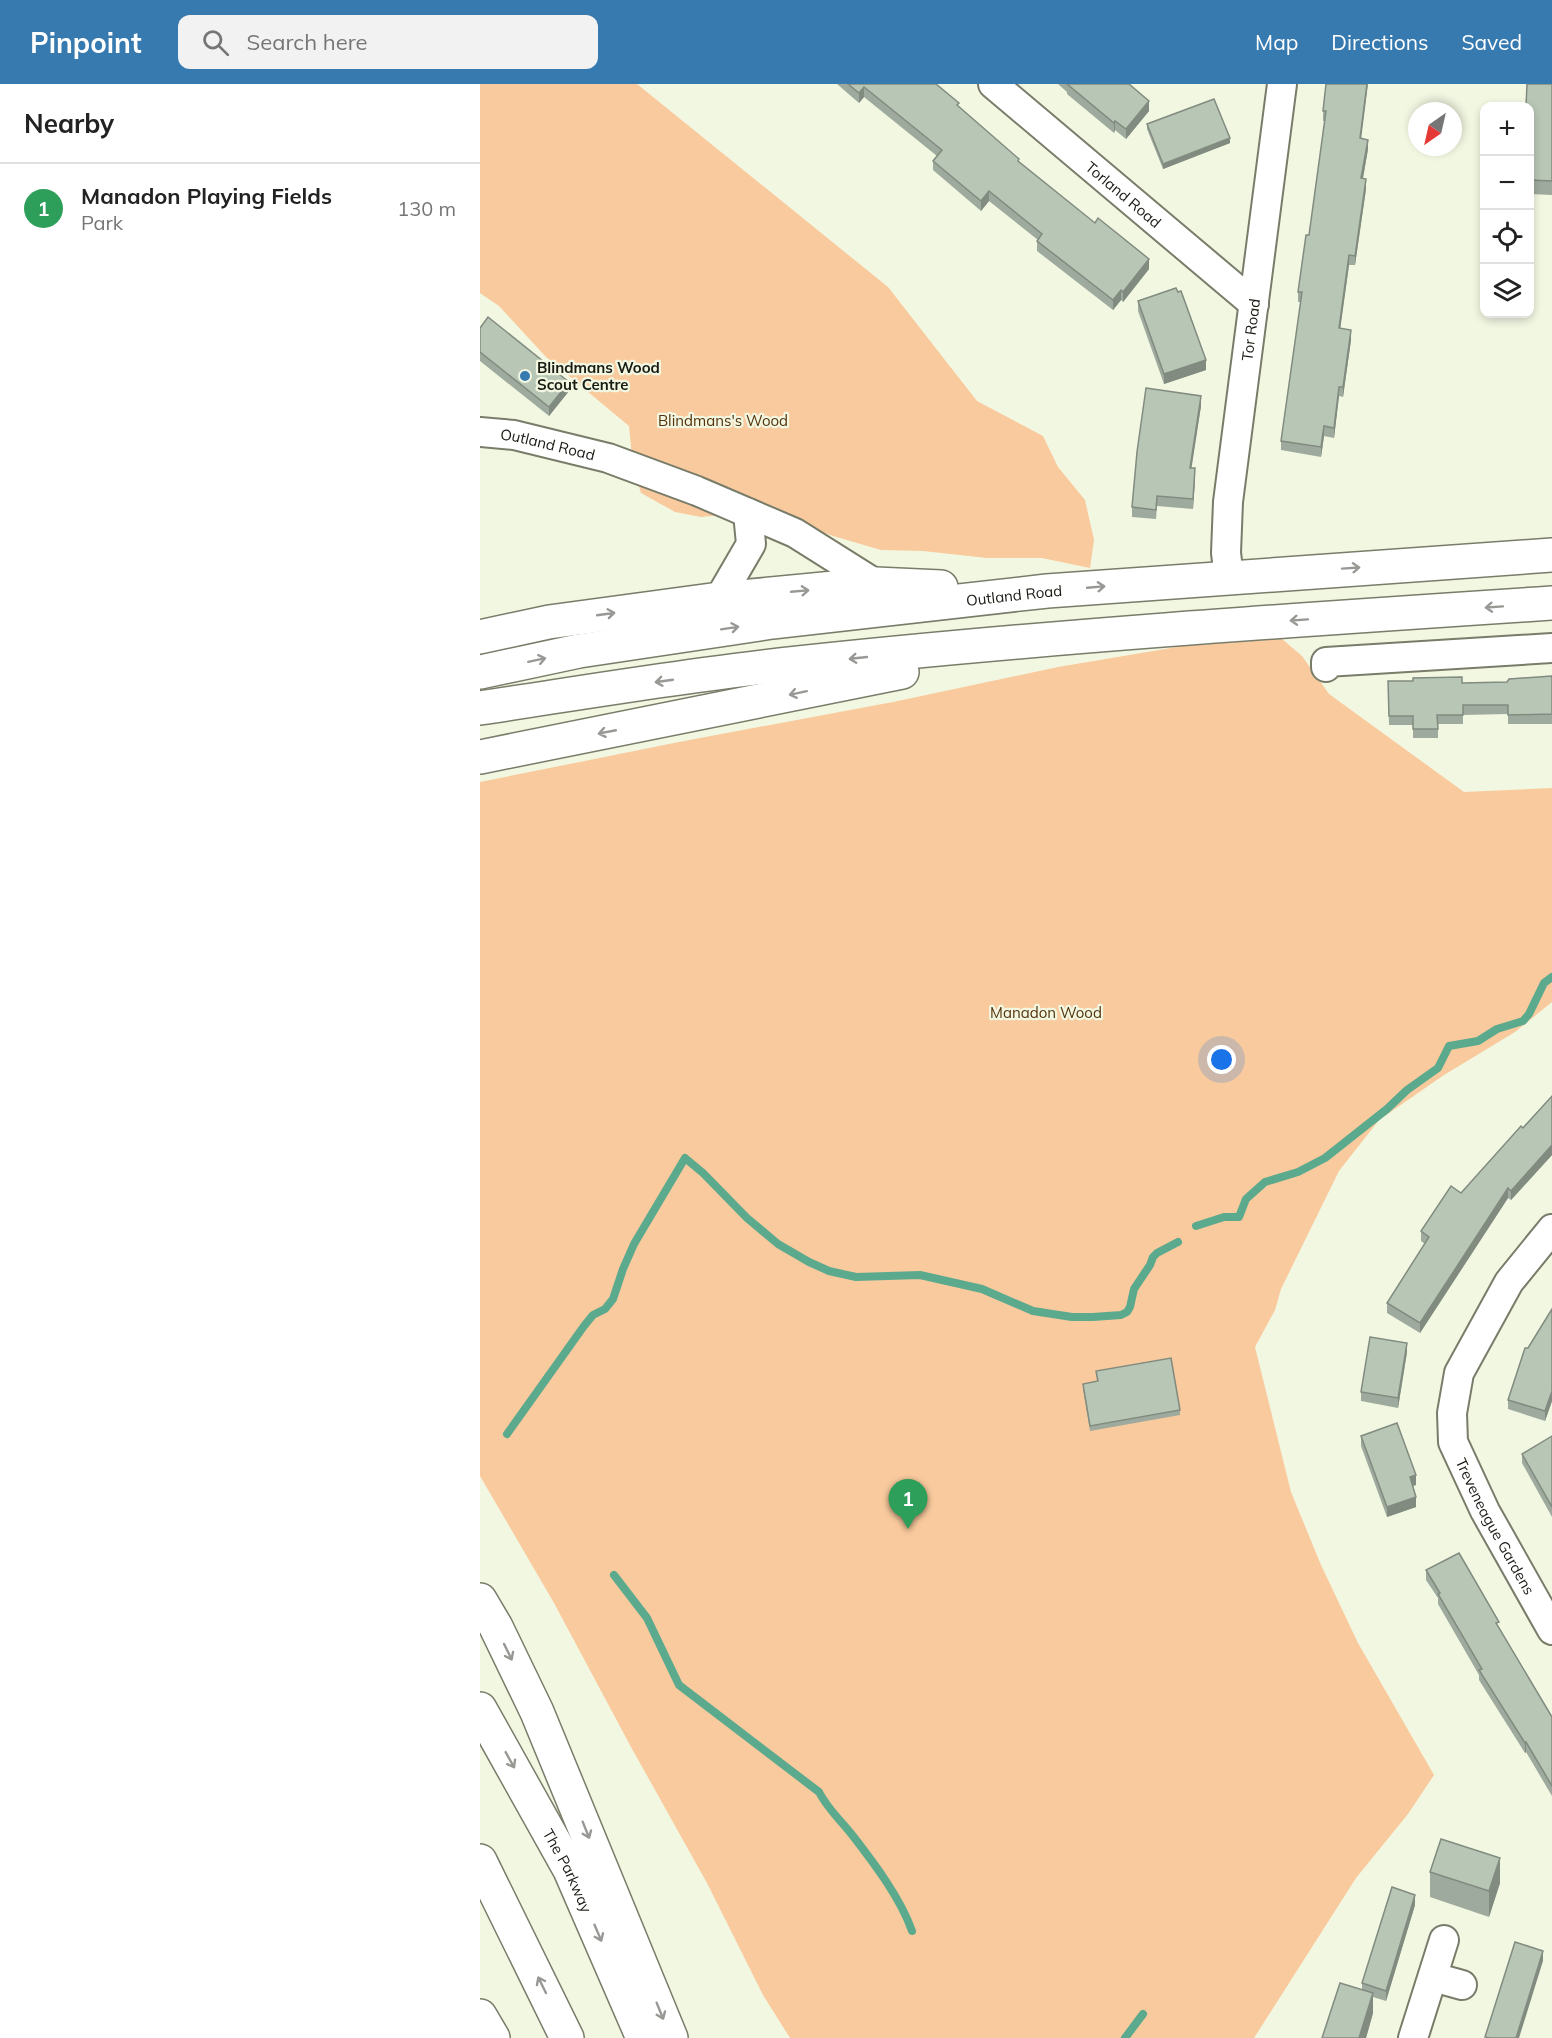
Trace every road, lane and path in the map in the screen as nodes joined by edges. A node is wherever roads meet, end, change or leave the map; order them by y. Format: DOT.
graph roads {
  1 [pos="993,84"];
  2 [pos="1281,84"];
  3 [pos="1254,304"];
  4 [pos="480,432"];
  5 [pos="748,513"];
  6 [pos="1552,555"];
  7 [pos="1229,577"];
  8 [pos="876,584"];
  9 [pos="1047,591"];
  10 [pos="719,599"];
  11 [pos="1552,603"];
  12 [pos="480,636"];
  13 [pos="1073,637"];
  14 [pos="1552,648"];
  15 [pos="1326,667"];
  16 [pos="480,672"];
  17 [pos="480,708"];
  18 [pos="480,757"];
  19 [pos="1552,1229"];
  20 [pos="480,1600"];
  21 [pos="1552,1630"];
  22 [pos="480,1709"];
  23 [pos="480,1861"];
  24 [pos="1444,1940"];
  25 [pos="1433,1977"];
  26 [pos="1462,1985"];
  27 [pos="480,2016"];
  28 [pos="493,2038"];
  29 [pos="567,2038"];
  30 [pos="643,2038"];
  31 [pos="671,2038"];
  32 [pos="1413,2038"];
  1 -- 3 [label="street, Torland Road"];
  2 -- 3 [label="street, Tor Road"];
  3 -- 7 [label="street, Tor Road"];
  4 -- 5 [label="street, Outland Road"];
  5 -- 8 [label="street, Outland Road"];
  5 -- 10 [label="street"];
  7 -- 6 [label="main road, Outland Road, one-way"];
  9 -- 7 [label="main road, Outland Road, one-way"];
  8 -- 9 [label="main road"];
  10 -- 8 [label="main road, one-way"];
  16 -- 9 [label="main road, Outland Road, one-way"];
  12 -- 10 [label="main road, one-way"];
  11 -- 13 [label="main road, one-way"];
  13 -- 17 [label="main road, one-way"];
  13 -- 18 [label="main road, one-way"];
  14 -- 15 [label="street"];
  19 -- 21 [label="street, Treveneague Gardens"];
  20 -- 31 [label="main road, one-way"];
  22 -- 30 [label="main road, The Parkway, one-way"];
  29 -- 23 [label="main road, one-way"];
  24 -- 25 [label="street"];
  25 -- 26 [label="street"];
  25 -- 32 [label="street"];
  27 -- 28 [label="main road"];
}
